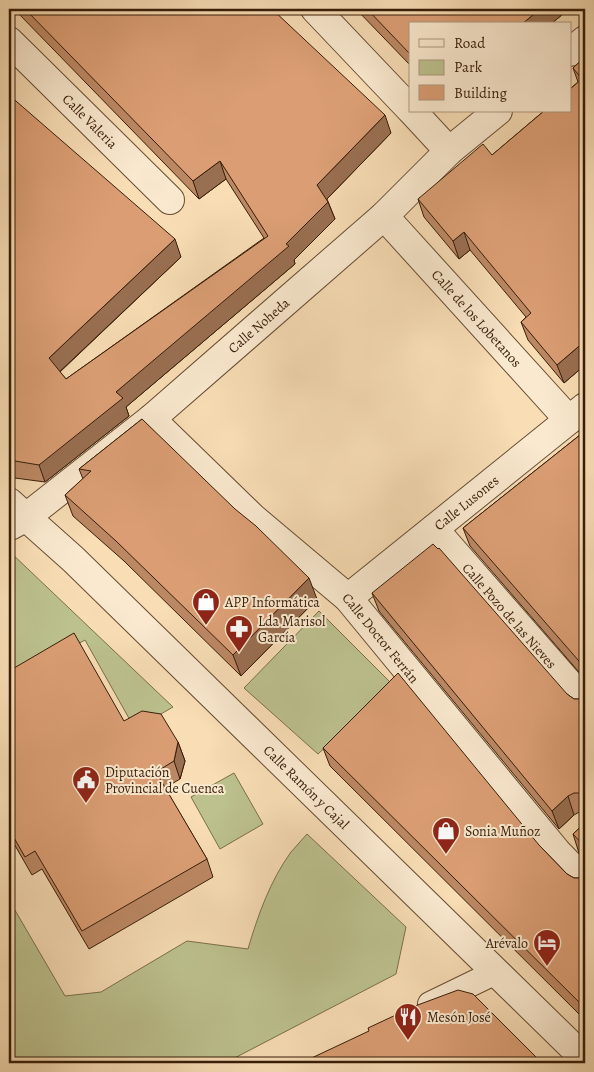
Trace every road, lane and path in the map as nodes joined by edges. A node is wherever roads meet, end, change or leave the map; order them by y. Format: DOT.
graph roads {
  1 [pos="316,9"];
  2 [pos="585,40"];
  3 [pos="9,41"];
  4 [pos="572,50"];
  5 [pos="409,108"];
  6 [pos="413,112"];
  7 [pos="497,112"];
  8 [pos="449,150"];
  9 [pos="170,200"];
  10 [pos="384,216"];
  11 [pos="577,414"];
  12 [pos="151,419"];
  13 [pos="14,516"];
  14 [pos="434,529"];
  15 [pos="348,598"];
  16 [pos="585,702"];
  17 [pos="578,833"];
  18 [pos="557,852"];
  19 [pos="585,881"];
  20 [pos="496,972"];
  21 [pos="410,1013"];
  22 [pos="585,1059"];
  1 -- 5 [label="street"];
  2 -- 4 [label="street"];
  3 -- 9 [label="street, Calle Valeria"];
  6 -- 8 [label="street"];
  7 -- 8 [label="street, Calle Noheda"];
  8 -- 10 [label="street, Calle Noheda"];
  10 -- 11 [label="street, Calle de los Lobetanos"];
  10 -- 12 [label="street, Calle Noheda"];
  11 -- 14 [label="street, Calle Lusones"];
  12 -- 13 [label="street, Calle Noheda"];
  12 -- 15 [label="street, Calle Doctor Ferrán"];
  13 -- 20 [label="street, Calle Ramón y Cajal"];
  14 -- 15 [label="street, Calle Lusones"];
  14 -- 16 [label="street, Calle Pozo de las Nieves"];
  15 -- 18 [label="street, Calle Doctor Ferrán"];
  17 -- 18 [label="street"];
  18 -- 19 [label="street, Calle Doctor Ferrán"];
  20 -- 21 [label="street"];
  20 -- 22 [label="street, Calle Ramón y Cajal"];
}
